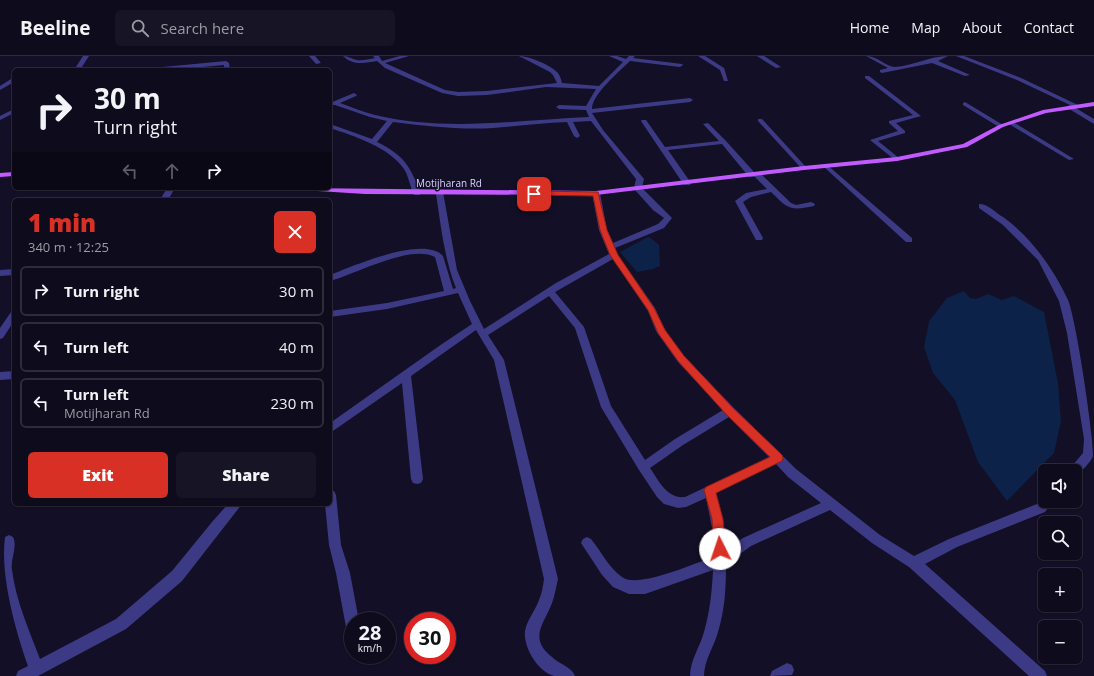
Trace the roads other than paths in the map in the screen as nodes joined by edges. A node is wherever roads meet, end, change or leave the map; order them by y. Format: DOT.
graph roads {
  1 [pos="86,56"];
  2 [pos="312,56"];
  3 [pos="346,56"];
  4 [pos="406,56"];
  5 [pos="522,56"];
  6 [pos="612,56"];
  7 [pos="701,56"];
  8 [pos="760,56"];
  9 [pos="869,56"];
  10 [pos="945,56"];
  11 [pos="959,56"];
  12 [pos="378,59"];
  13 [pos="629,59"];
  14 [pos="932,61"];
  15 [pos="318,63"];
  16 [pos="680,65"];
  17 [pos="778,67"];
  18 [pos="78,68"];
  19 [pos="173,68"];
  20 [pos="227,68"];
  21 [pos="893,69"];
  22 [pos="882,71"];
  23 [pos="967,75"];
  24 [pos="867,78"];
  25 [pos="726,80"];
  26 [pos="12,81"];
  27 [pos="560,84"];
  28 [pos="0,88"];
  29 [pos="600,88"];
  30 [pos="354,95"];
  31 [pos="690,100"];
  32 [pos="332,104"];
  33 [pos="965,104"];
  34 [pos="1094,104"];
  35 [pos="559,107"];
  36 [pos="1072,107"];
  37 [pos="589,110"];
  38 [pos="12,112"];
  39 [pos="0,118"];
  40 [pos="593,119"];
  41 [pos="391,120"];
  42 [pos="569,120"];
  43 [pos="760,120"];
  44 [pos="644,121"];
  45 [pos="1094,122"];
  46 [pos="1010,123"];
  47 [pos="706,124"];
  48 [pos="1001,126"];
  49 [pos="332,127"];
  50 [pos="577,136"];
  51 [pos="724,142"];
  52 [pos="372,143"];
  53 [pos="663,148"];
  54 [pos="897,159"];
  55 [pos="1071,159"];
  56 [pos="826,166"];
  57 [pos="804,168"];
  58 [pos="12,174"];
  59 [pos="754,174"];
  60 [pos="0,175"];
  61 [pos="687,182"];
  62 [pos="638,188"];
  63 [pos="332,190"];
  64 [pos="772,190"];
  65 [pos="417,193"];
  66 [pos="440,194"];
  67 [pos="596,194"];
  68 [pos="811,204"];
  69 [pos="982,206"];
  70 [pos="760,238"];
  71 [pos="909,240"];
  72 [pos="612,251"];
  73 [pos="12,272"];
  74 [pos="0,273"];
  75 [pos="332,277"];
  76 [pos="460,290"];
  77 [pos="550,290"];
  78 [pos="449,292"];
  79 [pos="332,314"];
  80 [pos="12,317"];
  81 [pos="480,330"];
  82 [pos="0,336"];
  83 [pos="406,374"];
  84 [pos="12,375"];
  85 [pos="0,376"];
  86 [pos="730,411"];
  87 [pos="332,427"];
  88 [pos="778,458"];
  89 [pos="1080,464"];
  90 [pos="643,467"];
  91 [pos="417,479"];
  92 [pos="710,490"];
  93 [pos="831,504"];
  94 [pos="234,506"];
  95 [pos="331,506"];
  96 [pos="1041,508"];
  97 [pos="9,541"];
  98 [pos="587,543"];
  99 [pos="720,561"];
  100 [pos="914,564"];
  101 [pos="350,612"];
  102 [pos="36,669"];
  103 [pos="23,676"];
  104 [pos="568,676"];
  105 [pos="697,676"];
  106 [pos="1040,676"];
  1 -- 18 [label="street"];
  2 -- 15 [label="street"];
  3 -- 12 [label="street"];
  4 -- 12 [label="street"];
  5 -- 27 [label="street"];
  6 -- 13 [label="street"];
  7 -- 25 [label="street"];
  8 -- 17 [label="street"];
  9 -- 21 [label="street"];
  10 -- 14 [label="street"];
  11 -- 36 [label="street"];
  12 -- 27 [label="street"];
  13 -- 16 [label="street"];
  13 -- 29 [label="street"];
  14 -- 21 [label="street"];
  14 -- 23 [label="street"];
  19 -- 20 [label="street"];
  21 -- 22 [label="street"];
  24 -- 54 [label="street"];
  26 -- 28 [label="street"];
  27 -- 29 [label="street"];
  29 -- 37 [label="street"];
  30 -- 32 [label="street"];
  31 -- 37 [label="street"];
  32 -- 41 [label="street"];
  33 -- 48 [label="street"];
  34 -- 36 [label="main road, Motijharan Rd"];
  35 -- 37 [label="street"];
  36 -- 45 [label="street"];
  36 -- 46 [label="main road, Motijharan Rd"];
  37 -- 40 [label="street"];
  38 -- 39 [label="street"];
  40 -- 42 [label="street"];
  40 -- 62 [label="street"];
  41 -- 42 [label="street"];
  41 -- 52 [label="street"];
  42 -- 50 [label="street"];
  43 -- 57 [label="street"];
  44 -- 53 [label="street"];
  46 -- 48 [label="main road, Motijharan Rd"];
  46 -- 55 [label="street"];
  47 -- 51 [label="street"];
  48 -- 54 [label="main road, Motijharan Rd"];
  49 -- 52 [label="street"];
  51 -- 53 [label="street"];
  51 -- 59 [label="street"];
  52 -- 65 [label="street"];
  53 -- 61 [label="street"];
  54 -- 56 [label="main road, Motijharan Rd"];
  56 -- 57 [label="main road, Motijharan Rd"];
  56 -- 71 [label="street"];
  57 -- 59 [label="main road, Motijharan Rd"];
  58 -- 60 [label="main road"];
  59 -- 61 [label="main road, Motijharan Rd"];
  59 -- 64 [label="street"];
  61 -- 62 [label="main road, Motijharan Rd"];
  62 -- 67 [label="main road, Motijharan Rd"];
  62 -- 72 [label="street"];
  63 -- 65 [label="main road, Motijharan Rd"];
  64 -- 68 [label="street"];
  64 -- 70 [label="street"];
  65 -- 66 [label="main road, Motijharan Rd"];
  66 -- 67 [label="main road, Motijharan Rd"];
  66 -- 76 [label="street"];
  67 -- 72 [label="street"];
  69 -- 89 [label="street"];
  72 -- 77 [label="street"];
  72 -- 86 [label="street"];
  73 -- 74 [label="street"];
  75 -- 78 [label="street"];
  76 -- 78 [label="street"];
  76 -- 81 [label="street"];
  77 -- 81 [label="street"];
  77 -- 90 [label="street"];
  78 -- 79 [label="street"];
  80 -- 82 [label="street"];
  81 -- 83 [label="street"];
  81 -- 104 [label="street"];
  83 -- 87 [label="street"];
  83 -- 91 [label="street"];
  84 -- 85 [label="street"];
  86 -- 88 [label="street"];
  86 -- 90 [label="street"];
  88 -- 92 [label="street"];
  88 -- 93 [label="street"];
  90 -- 92 [label="street"];
  92 -- 99 [label="street"];
  93 -- 99 [label="street"];
  93 -- 100 [label="street"];
  94 -- 102 [label="street"];
  95 -- 101 [label="street"];
  96 -- 100 [label="street"];
  97 -- 102 [label="street"];
  98 -- 99 [label="street"];
  99 -- 105 [label="street"];
  100 -- 106 [label="street"];
  102 -- 103 [label="street"];
}
